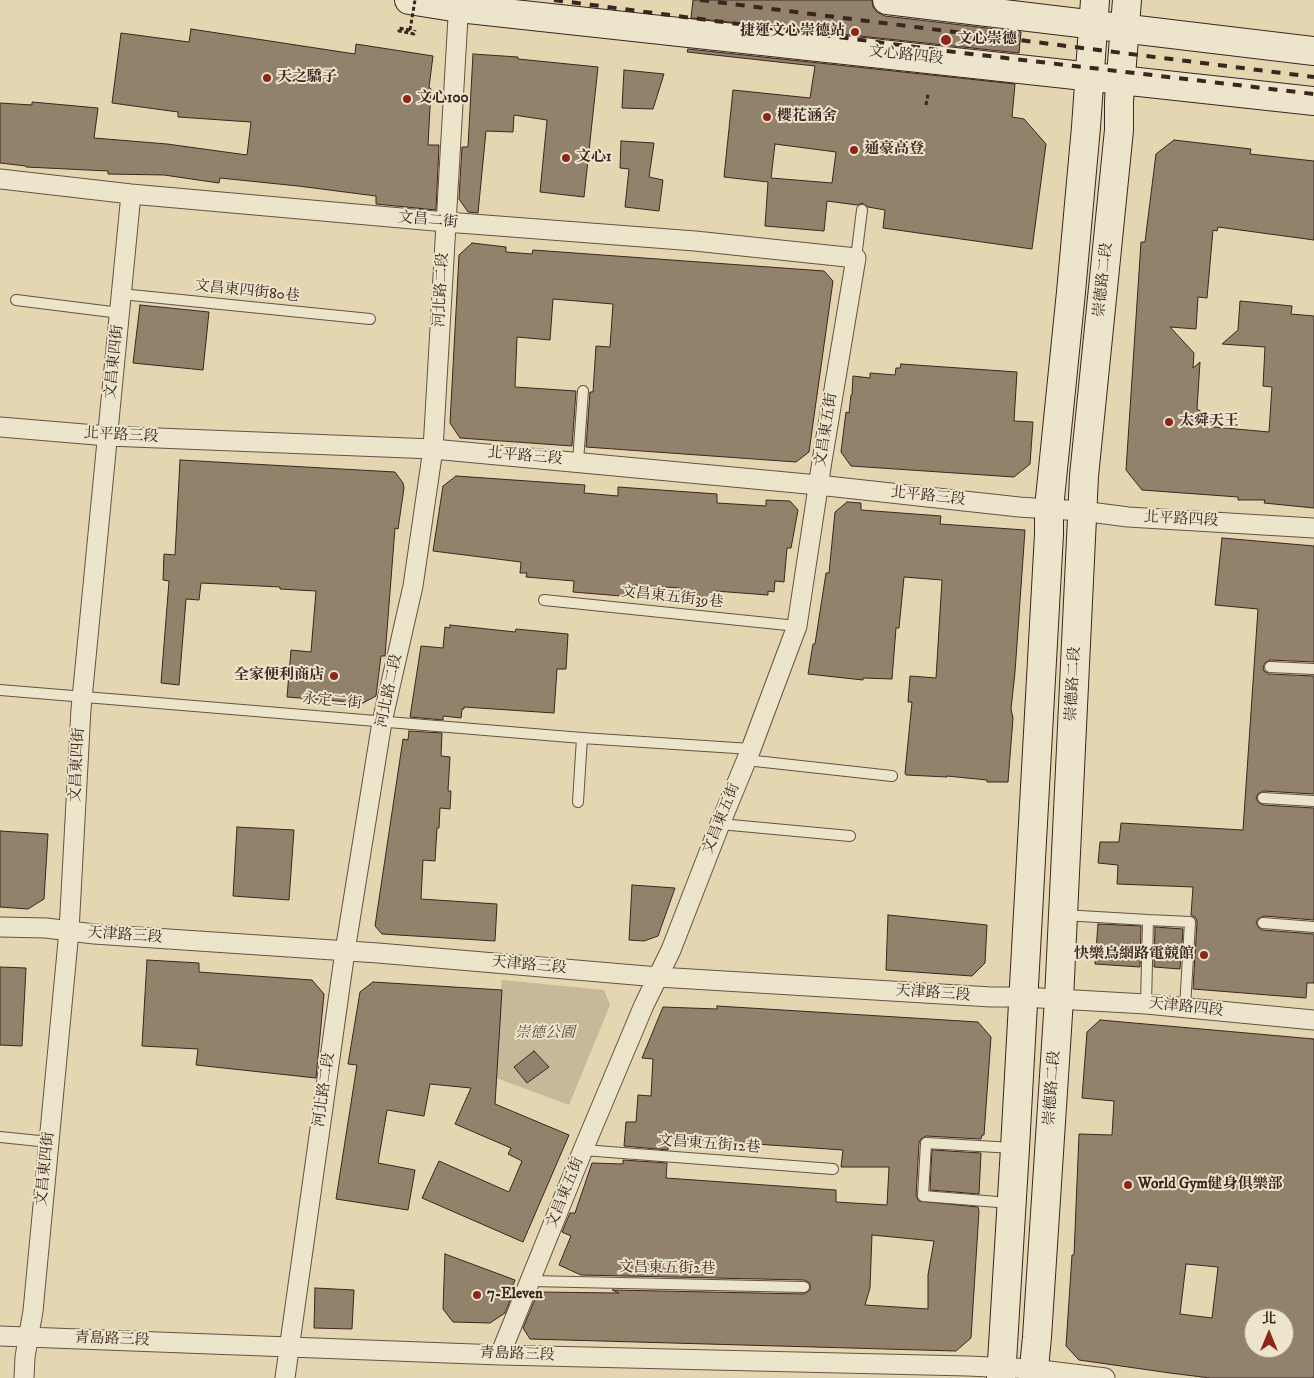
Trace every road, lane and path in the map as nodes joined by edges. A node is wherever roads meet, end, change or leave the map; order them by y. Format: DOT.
graph roads {
  1 [pos="409,0"];
  2 [pos="415,0"];
  3 [pos="887,0"];
  4 [pos="1127,0"];
  5 [pos="459,4"];
  6 [pos="1094,12"];
  7 [pos="1126,29"];
  8 [pos="415,30"];
  9 [pos="1314,51"];
  10 [pos="1089,76"];
  11 [pos="1121,80"];
  12 [pos="928,94"];
  13 [pos="1314,101"];
  14 [pos="926,105"];
  15 [pos="0,179"];
  16 [pos="132,194"];
  17 [pos="862,210"];
  18 [pos="446,222"];
  19 [pos="856,258"];
  20 [pos="122,294"];
  21 [pos="16,300"];
  22 [pos="120,313"];
  23 [pos="370,319"];
  24 [pos="583,391"];
  25 [pos="0,427"];
  26 [pos="108,436"];
  27 [pos="433,449"];
  28 [pos="578,462"];
  29 [pos="818,485"];
  30 [pos="1048,508"];
  31 [pos="1082,511"];
  32 [pos="1314,528"];
  33 [pos="544,600"];
  34 [pos="796,626"];
  35 [pos="1270,667"];
  36 [pos="1314,669"];
  37 [pos="0,690"];
  38 [pos="82,696"];
  39 [pos="382,722"];
  40 [pos="582,738"];
  41 [pos="748,754"];
  42 [pos="892,776"];
  43 [pos="1263,798"];
  44 [pos="1314,801"];
  45 [pos="578,802"];
  46 [pos="720,824"];
  47 [pos="850,836"];
  48 [pos="1062,916"];
  49 [pos="1148,920"];
  50 [pos="1263,923"];
  51 [pos="0,926"];
  52 [pos="1314,927"];
  53 [pos="69,931"];
  54 [pos="345,951"];
  55 [pos="658,977"];
  56 [pos="1022,997"];
  57 [pos="1058,999"];
  58 [pos="1146,1004"];
  59 [pos="1185,1008"];
  60 [pos="1314,1020"];
  61 [pos="0,1137"];
  62 [pos="49,1142"];
  63 [pos="1015,1148"];
  64 [pos="583,1150"];
  65 [pos="833,1169"];
  66 [pos="1011,1204"];
  67 [pos="530,1282"];
  68 [pos="804,1287"];
  69 [pos="0,1336"];
  70 [pos="29,1337"];
  71 [pos="288,1346"];
  72 [pos="500,1355"];
  73 [pos="1001,1373"];
  74 [pos="1033,1373"];
  75 [pos="24,1378"];
  76 [pos="285,1378"];
  77 [pos="1105,1378"];
  1 -- 5 [label="main road, 文心路四段"];
  2 -- 8 [label="path, bridge"];
  3 -- 6 [label="main road"];
  4 -- 7 [label="main road, 崇德路二段"];
  5 -- 10 [label="main road, 文心路四段"];
  5 -- 18 [label="street, 河北路二段"];
  6 -- 7 [label="main road"];
  6 -- 10 [label="main road, 崇德路二段"];
  7 -- 9 [label="main road"];
  7 -- 11 [label="main road, 崇德路二段"];
  10 -- 11 [label="main road, 文心路四段"];
  10 -- 30 [label="main road, 崇德路二段"];
  11 -- 13 [label="main road, 文心路四段"];
  11 -- 31 [label="main road, 崇德路二段"];
  12 -- 14 [label="path"];
  15 -- 16 [label="street, 文昌二街"];
  16 -- 18 [label="street, 文昌二街"];
  16 -- 20 [label="street, 文昌東四街"];
  17 -- 19 [label="lane"];
  18 -- 19 [label="street, 文昌二街"];
  18 -- 27 [label="street, 河北路二段"];
  19 -- 29 [label="street, 文昌東五街"];
  20 -- 22 [label="street, 文昌東四街"];
  20 -- 23 [label="lane, 文昌東四街80巷"];
  21 -- 22 [label="lane"];
  22 -- 26 [label="street, 文昌東四街"];
  24 -- 28 [label="lane"];
  25 -- 26 [label="street, 北平路三段"];
  26 -- 27 [label="street, 北平路三段"];
  26 -- 38 [label="street, 文昌東四街"];
  27 -- 28 [label="street, 北平路三段"];
  27 -- 39 [label="street, 河北路二段"];
  28 -- 29 [label="street, 北平路三段"];
  29 -- 30 [label="street, 北平路三段"];
  29 -- 34 [label="street, 文昌東五街"];
  30 -- 31 [label="street, 北平路四段"];
  30 -- 56 [label="main road, 崇德路二段"];
  31 -- 32 [label="street, 北平路四段"];
  31 -- 48 [label="main road, 崇德路二段"];
  33 -- 34 [label="lane, 文昌東五街39巷"];
  34 -- 41 [label="street, 文昌東五街"];
  35 -- 36 [label="lane"];
  37 -- 38 [label="lane, 永定二街"];
  38 -- 39 [label="lane, 永定二街"];
  38 -- 53 [label="street, 文昌東四街"];
  39 -- 40 [label="lane, 永定二街"];
  39 -- 54 [label="street, 河北路二段"];
  40 -- 41 [label="lane, 永定二街"];
  40 -- 45 [label="lane"];
  41 -- 42 [label="lane, 永定二街"];
  41 -- 46 [label="street, 文昌東五街"];
  43 -- 44 [label="lane"];
  46 -- 47 [label="lane"];
  46 -- 55 [label="street, 文昌東五街"];
  48 -- 49 [label="lane"];
  48 -- 57 [label="main road, 崇德路二段"];
  49 -- 58 [label="lane"];
  49 -- 59 [label="lane"];
  50 -- 52 [label="lane"];
  51 -- 53 [label="street, 天津路三段"];
  53 -- 54 [label="street, 天津路三段"];
  53 -- 62 [label="street, 文昌東四街"];
  54 -- 55 [label="street, 天津路三段"];
  54 -- 71 [label="street, 河北路二段"];
  55 -- 56 [label="street, 天津路三段"];
  55 -- 64 [label="street, 文昌東五街"];
  56 -- 57 [label="street, 天津路三段"];
  56 -- 63 [label="main road, 崇德路二段"];
  57 -- 58 [label="street, 天津路四段"];
  57 -- 74 [label="main road, 崇德路二段"];
  58 -- 59 [label="street, 天津路四段"];
  59 -- 60 [label="street, 天津路四段"];
  61 -- 62 [label="lane"];
  62 -- 70 [label="street, 文昌東四街"];
  63 -- 66 [label="main road, 崇德路二段"];
  63 -- 66 [label="lane"];
  64 -- 65 [label="lane, 文昌東五街12巷"];
  64 -- 67 [label="street, 文昌東五街"];
  66 -- 73 [label="main road, 崇德路二段"];
  67 -- 68 [label="lane, 文昌東五街2巷"];
  67 -- 72 [label="street, 文昌東五街"];
  69 -- 70 [label="street, 青島路三段"];
  70 -- 71 [label="street, 青島路三段"];
  70 -- 75 [label="street, 文昌東四街"];
  71 -- 72 [label="street, 青島路三段"];
  71 -- 76 [label="street, 河北路二段"];
  72 -- 73 [label="street, 青島路三段"];
  73 -- 74 [label="street, 青島路三段"];
  74 -- 77 [label="street, 青島路三段"];
}
